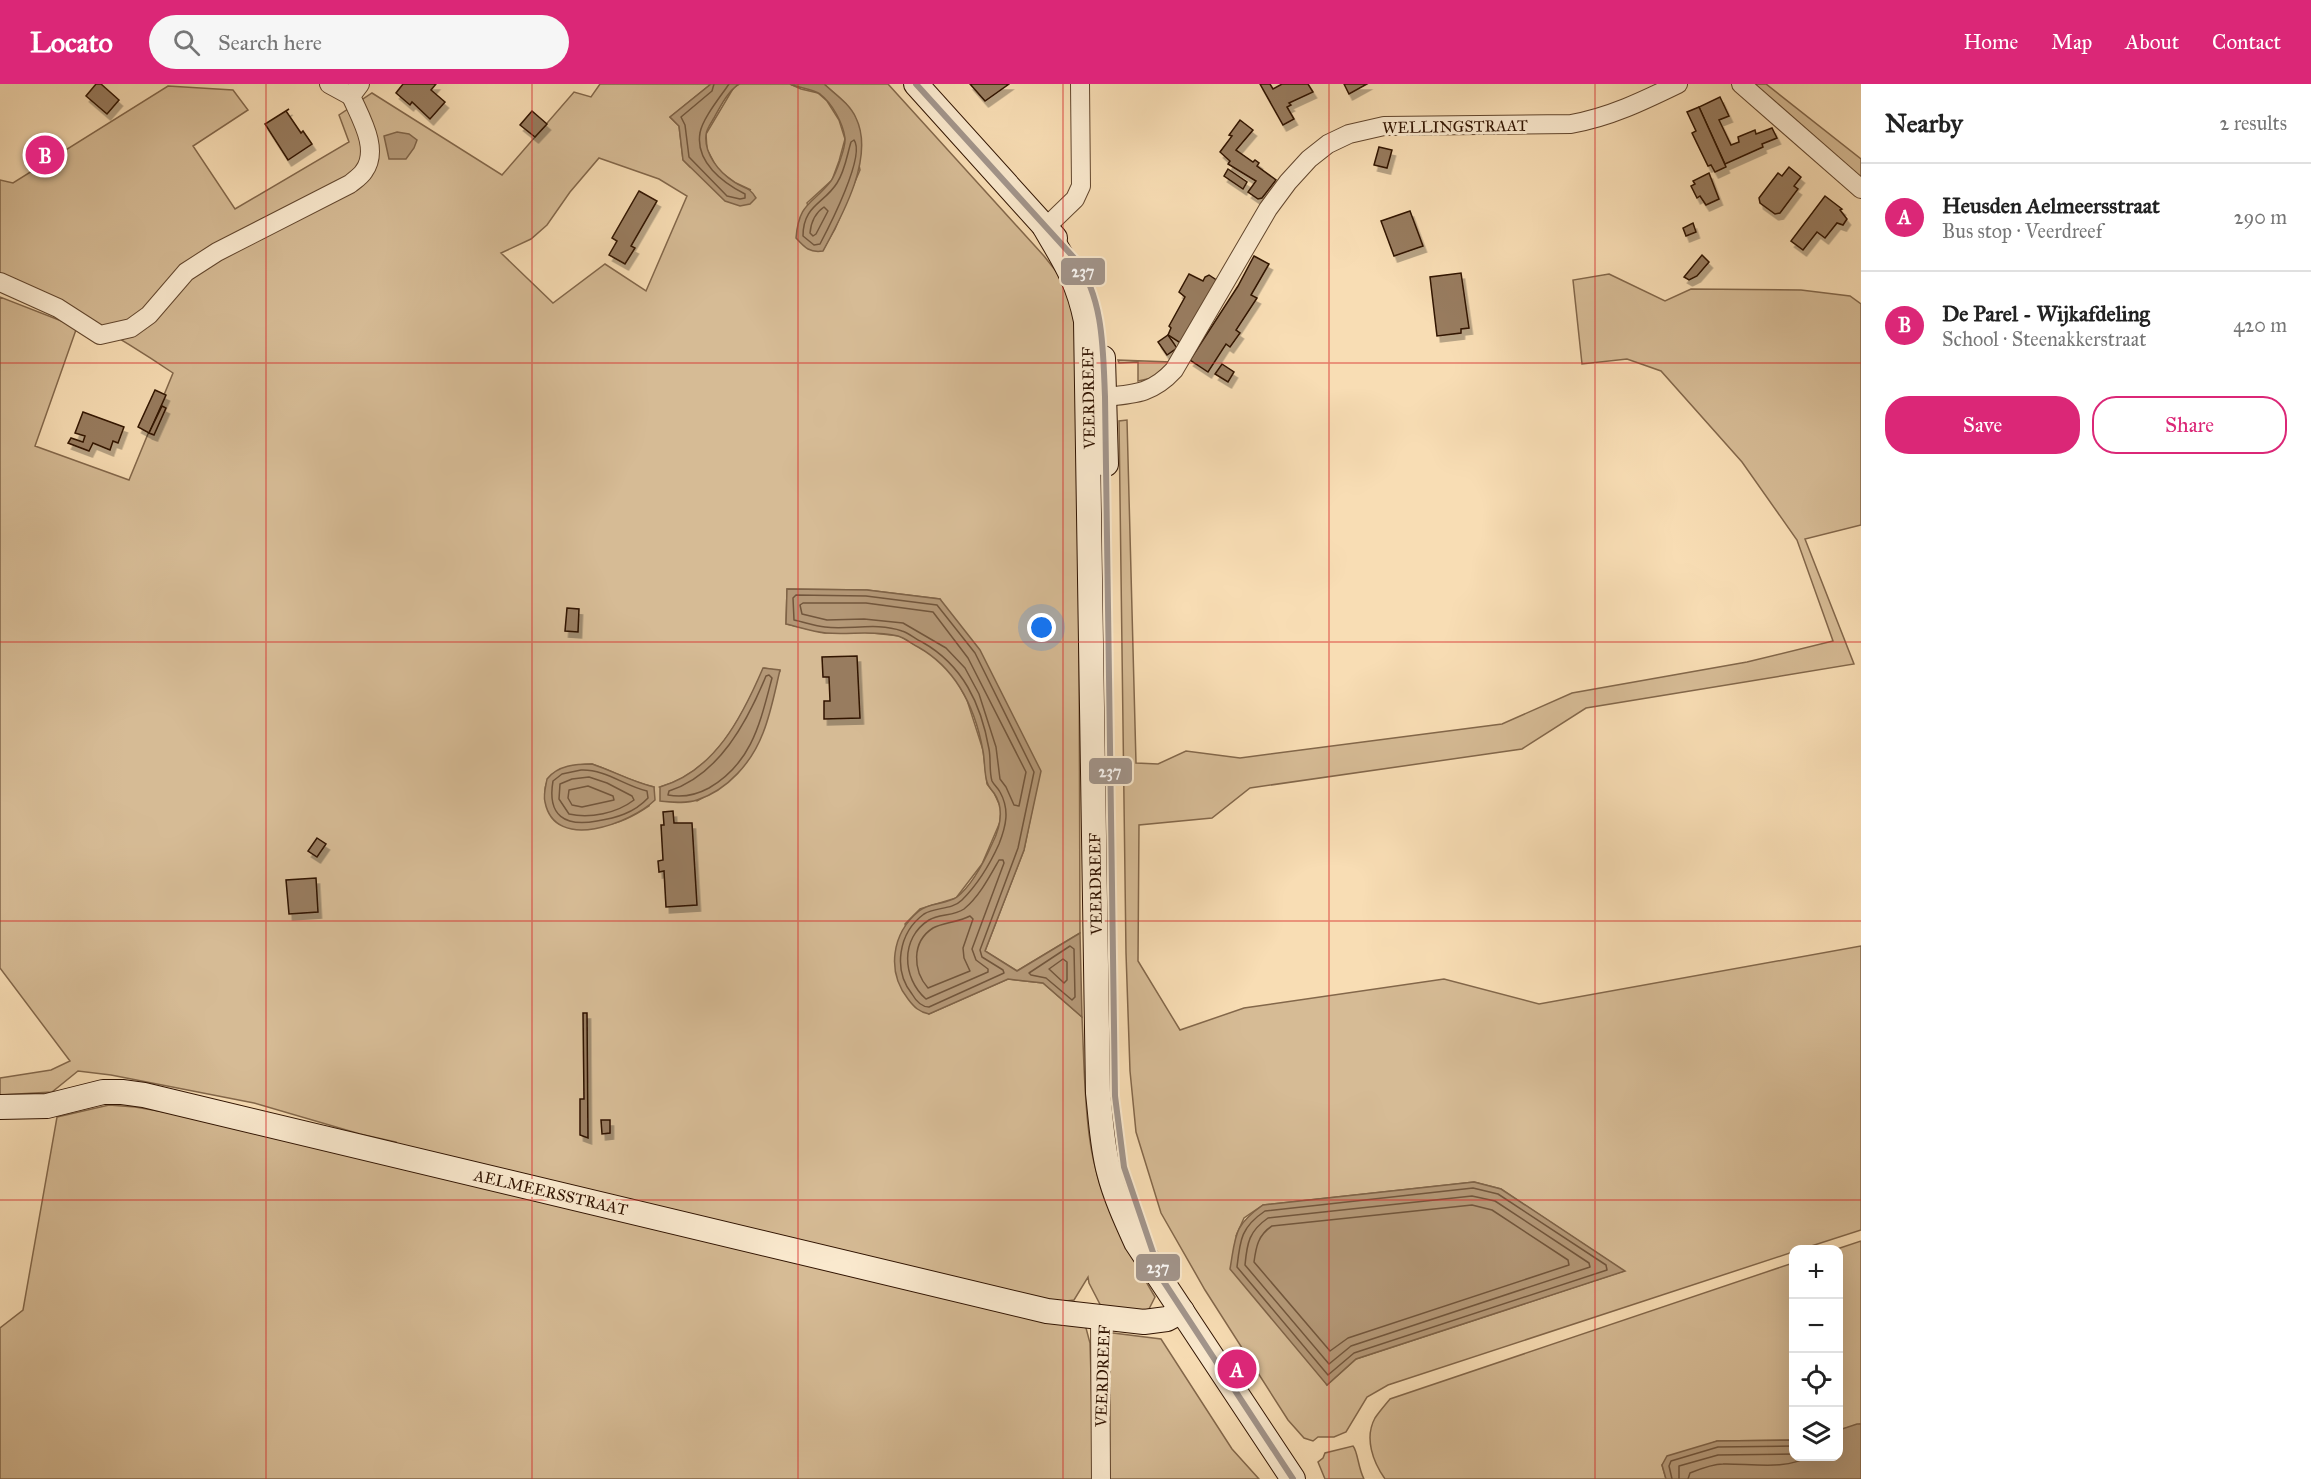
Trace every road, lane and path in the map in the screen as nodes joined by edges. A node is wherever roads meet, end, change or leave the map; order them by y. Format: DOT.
graph roads {
  1 [pos="330,84"];
  2 [pos="916,84"];
  3 [pos="1080,84"];
  4 [pos="1678,84"];
  5 [pos="1741,84"];
  6 [pos="356,90"];
  7 [pos="1861,189"];
  8 [pos="1045,228"];
  9 [pos="0,282"];
  10 [pos="1097,397"];
  11 [pos="0,1107"];
  12 [pos="1182,1311"];
  13 [pos="1100,1318"];
  14 [pos="1101,1479"];
  15 [pos="1293,1479"];
  1 -- 6 [label="street"];
  2 -- 8 [label="main road, VEERDREEF"];
  3 -- 8 [label="street"];
  4 -- 10 [label="street, WELLINGSTRAAT"];
  5 -- 7 [label="street"];
  6 -- 9 [label="street"];
  8 -- 10 [label="main road, VEERDREEF"];
  10 -- 12 [label="main road, VEERDREEF"];
  11 -- 13 [label="main road, AELMEERSSTRAAT"];
  12 -- 13 [label="main road, VEERDREEF"];
  12 -- 15 [label="main road, VEERDREEF"];
  13 -- 14 [label="street, VEERDREEF"];
}
